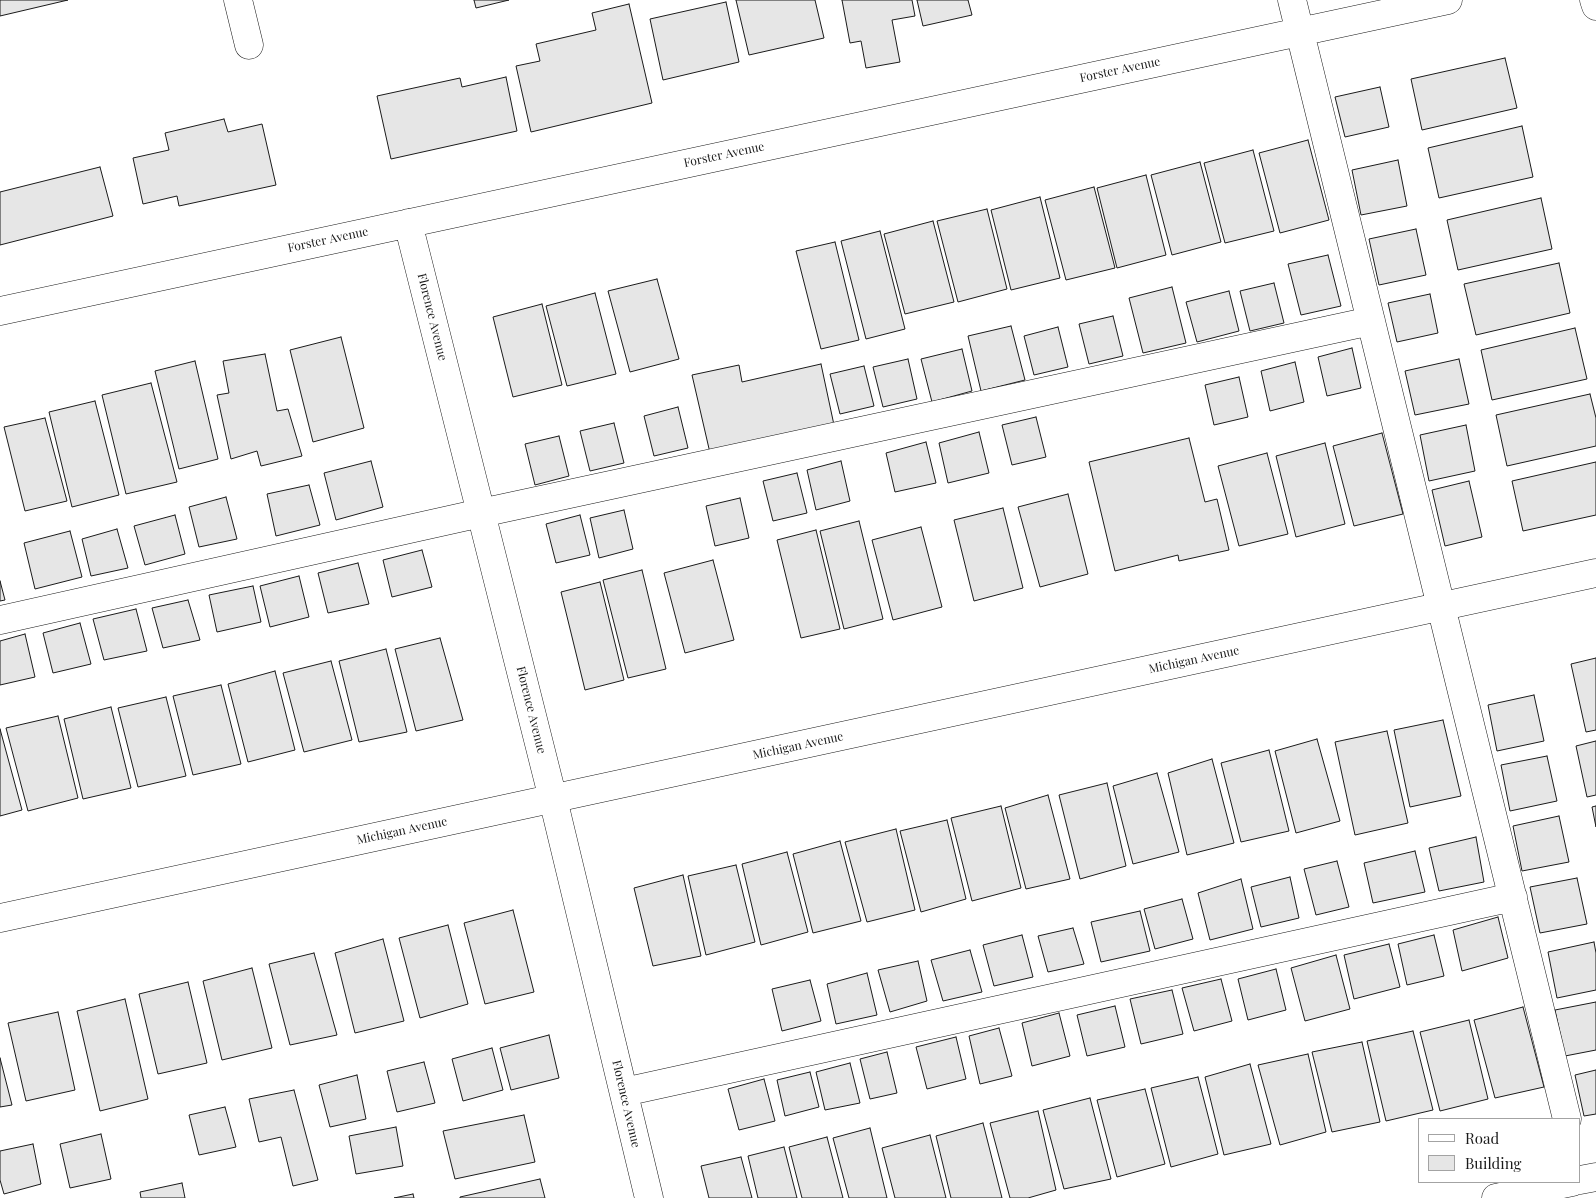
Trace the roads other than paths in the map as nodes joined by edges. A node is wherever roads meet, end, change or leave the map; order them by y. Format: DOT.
graph roads {
  1 [pos="238,0"];
  2 [pos="1292,0"];
  3 [pos="1448,0"];
  4 [pos="1594,0"];
  5 [pos="1596,6"];
  6 [pos="1300,32"];
  7 [pos="249,45"];
  8 [pos="408,223"];
  9 [pos="0,311"];
  10 [pos="1371,321"];
  11 [pos="481,513"];
  12 [pos="1596,573"];
  13 [pos="1442,606"];
  14 [pos="0,620"];
  15 [pos="553,799"];
  16 [pos="1513,897"];
  17 [pos="0,918"];
  18 [pos="624,1092"];
  19 [pos="1567,1118"];
  20 [pos="1573,1183"];
  21 [pos="649,1198"];
  22 [pos="1496,1198"];
  1 -- 7 [label="street"];
  2 -- 6 [label="street"];
  3 -- 6 [label="street, Forster Avenue"];
  4 -- 5 [label="street"];
  6 -- 8 [label="street, Forster Avenue"];
  6 -- 10 [label="street"];
  8 -- 9 [label="street, Forster Avenue"];
  8 -- 11 [label="street, Florence Avenue"];
  10 -- 11 [label="street"];
  10 -- 13 [label="street"];
  11 -- 14 [label="street"];
  11 -- 15 [label="street, Florence Avenue"];
  12 -- 13 [label="street, Michigan Avenue"];
  13 -- 15 [label="street, Michigan Avenue"];
  13 -- 16 [label="street"];
  15 -- 17 [label="street, Michigan Avenue"];
  15 -- 18 [label="street, Florence Avenue"];
  16 -- 18 [label="street"];
  16 -- 19 [label="street"];
  18 -- 21 [label="street, Florence Avenue"];
  20 -- 22 [label="street"];
}
